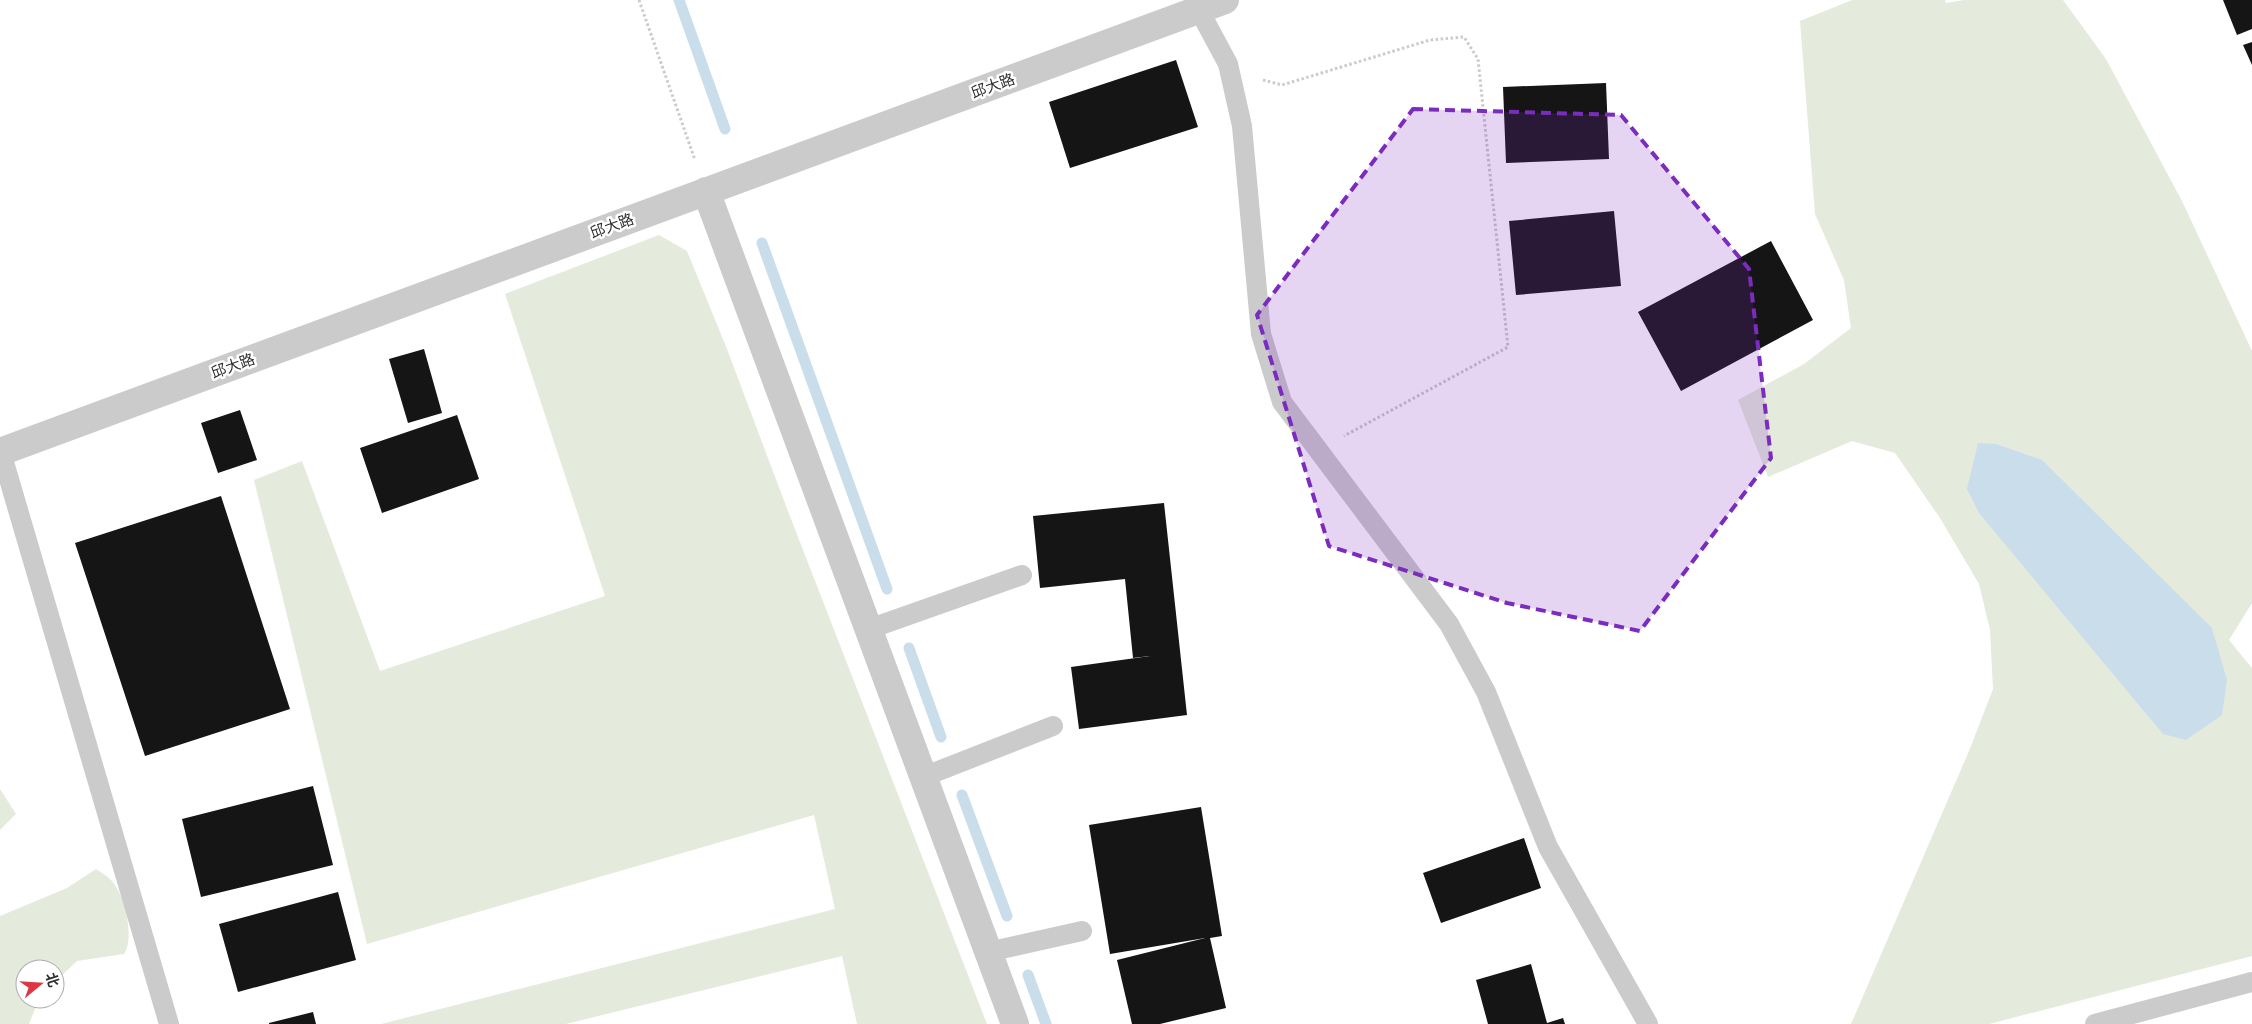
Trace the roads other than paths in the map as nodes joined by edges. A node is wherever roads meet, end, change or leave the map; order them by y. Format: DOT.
graph roads {
  1 [pos="1225,0"];
  2 [pos="1199,10"];
  3 [pos="706,191"];
  4 [pos="0,452"];
  5 [pos="1022,575"];
  6 [pos="869,629"];
  7 [pos="1053,726"];
  8 [pos="923,777"];
  9 [pos="1082,931"];
  10 [pos="988,952"];
  11 [pos="2252,982"];
  12 [pos="169,1024"];
  13 [pos="1015,1024"];
  14 [pos="1648,1024"];
  15 [pos="2095,1024"];
  1 -- 2 [label="street, 邱大路"];
  2 -- 3 [label="street, 邱大路"];
  2 -- 14 [label="lane"];
  3 -- 4 [label="street, 邱大路"];
  3 -- 6 [label="street"];
  4 -- 12 [label="lane"];
  5 -- 6 [label="lane"];
  6 -- 8 [label="street"];
  7 -- 8 [label="lane"];
  8 -- 10 [label="street"];
  9 -- 10 [label="lane"];
  10 -- 13 [label="street"];
  11 -- 15 [label="lane"];
}
